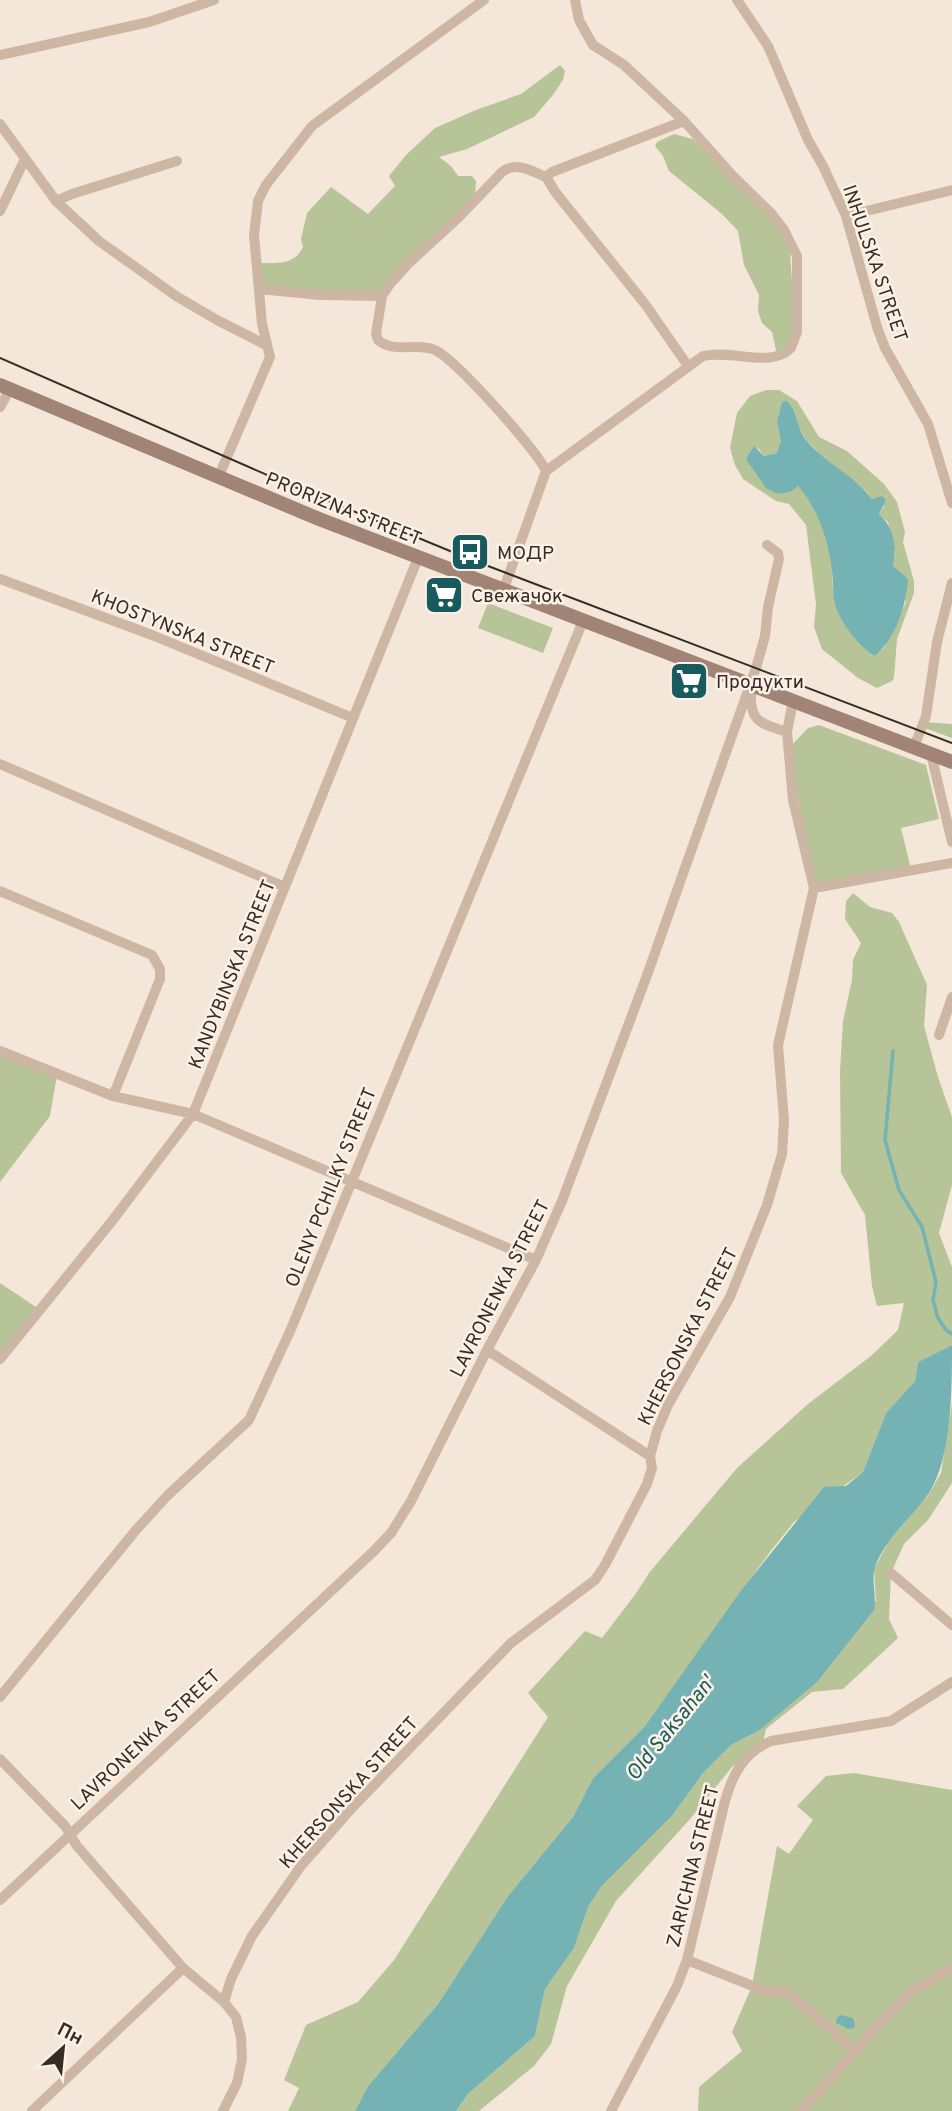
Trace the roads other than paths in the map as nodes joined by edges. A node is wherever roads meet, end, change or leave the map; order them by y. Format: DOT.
graph roads {
  1 [pos="214,0"];
  2 [pos="484,0"];
  3 [pos="575,0"];
  4 [pos="737,0"];
  5 [pos="0,55"];
  6 [pos="684,121"];
  7 [pos="0,124"];
  8 [pos="25,159"];
  9 [pos="177,161"];
  10 [pos="546,177"];
  11 [pos="952,190"];
  12 [pos="56,201"];
  13 [pos="0,211"];
  14 [pos="846,216"];
  15 [pos="259,289"];
  16 [pos="382,296"];
  17 [pos="265,345"];
  18 [pos="688,366"];
  19 [pos="5,387"];
  20 [pos="0,407"];
  21 [pos="546,471"];
  22 [pos="949,476"];
  23 [pos="218,478"];
  24 [pos="952,503"];
  25 [pos="767,545"];
  26 [pos="418,558"];
  27 [pos="0,579"];
  28 [pos="952,583"];
  29 [pos="503,591"];
  30 [pos="583,621"];
  31 [pos="751,684"];
  32 [pos="793,701"];
  33 [pos="353,718"];
  34 [pos="787,732"];
  35 [pos="914,747"];
  36 [pos="931,754"];
  37 [pos="952,762"];
  38 [pos="0,764"];
  39 [pos="952,842"];
  40 [pos="952,863"];
  41 [pos="285,887"];
  42 [pos="814,888"];
  43 [pos="0,891"];
  44 [pos="952,997"];
  45 [pos="939,1035"];
  46 [pos="0,1051"];
  47 [pos="113,1097"];
  48 [pos="193,1114"];
  49 [pos="352,1181"];
  50 [pos="536,1260"];
  51 [pos="487,1350"];
  52 [pos="0,1359"];
  53 [pos="650,1456"];
  54 [pos="891,1573"];
  55 [pos="952,1625"];
  56 [pos="952,1682"];
  57 [pos="0,1697"];
  58 [pos="0,1759"];
  59 [pos="69,1833"];
  60 [pos="0,1900"];
  61 [pos="687,1960"];
  62 [pos="183,1968"];
  63 [pos="952,1968"];
  64 [pos="228,2006"];
  65 [pos="856,2051"];
  66 [pos="32,2111"];
  67 [pos="223,2111"];
  68 [pos="611,2111"];
  69 [pos="801,2111"];
  1 -- 5 [label="street"];
  2 -- 15 [label="street"];
  3 -- 6 [label="street"];
  4 -- 14 [label="street, INHULSKA STREET"];
  6 -- 10 [label="street"];
  6 -- 18 [label="street"];
  7 -- 8 [label="street"];
  8 -- 12 [label="street"];
  8 -- 13 [label="street"];
  9 -- 12 [label="street"];
  10 -- 16 [label="street"];
  10 -- 18 [label="street"];
  11 -- 14 [label="street"];
  12 -- 17 [label="street"];
  14 -- 22 [label="street, INHULSKA STREET"];
  15 -- 16 [label="street"];
  15 -- 17 [label="street"];
  16 -- 21 [label="street"];
  17 -- 23 [label="street"];
  18 -- 21 [label="street"];
  19 -- 20 [label="street"];
  19 -- 23 [label="main road, PRORIZNA STREET"];
  21 -- 29 [label="street"];
  22 -- 24 [label="street, INHULSKA STREET"];
  23 -- 26 [label="main road, PRORIZNA STREET"];
  25 -- 31 [label="street, LAVRONENKA STREET"];
  26 -- 29 [label="main road, PRORIZNA STREET"];
  26 -- 33 [label="street, KANDYBINSKA STREET"];
  27 -- 33 [label="street, KHOSTYNSKA STREET"];
  28 -- 35 [label="street"];
  29 -- 30 [label="main road, PRORIZNA STREET"];
  30 -- 31 [label="main road, PRORIZNA STREET"];
  30 -- 49 [label="street, OLENY PCHILKY STREET"];
  31 -- 32 [label="main road, PRORIZNA STREET"];
  31 -- 34 [label="street"];
  31 -- 50 [label="street, LAVRONENKA STREET"];
  32 -- 34 [label="street, KHERSONSKA STREET"];
  32 -- 35 [label="main road, PRORIZNA STREET"];
  33 -- 41 [label="street, KANDYBINSKA STREET"];
  34 -- 42 [label="street, KHERSONSKA STREET"];
  35 -- 36 [label="main road, PRORIZNA STREET"];
  36 -- 37 [label="main road, PRORIZNA STREET"];
  36 -- 39 [label="street"];
  38 -- 41 [label="street"];
  40 -- 42 [label="street"];
  41 -- 48 [label="street, KANDYBINSKA STREET"];
  42 -- 53 [label="street, KHERSONSKA STREET"];
  43 -- 47 [label="street"];
  44 -- 45 [label="street"];
  46 -- 47 [label="street"];
  47 -- 48 [label="street"];
  48 -- 49 [label="street"];
  48 -- 52 [label="street, KANDYBINSKA STREET"];
  49 -- 50 [label="street"];
  49 -- 57 [label="street, OLENY PCHILKY STREET"];
  50 -- 51 [label="street, LAVRONENKA STREET"];
  51 -- 53 [label="street"];
  51 -- 59 [label="street, LAVRONENKA STREET"];
  53 -- 64 [label="street, KHERSONSKA STREET"];
  54 -- 55 [label="street"];
  56 -- 61 [label="street, ZARICHNA STREET"];
  58 -- 59 [label="street"];
  59 -- 60 [label="street, LAVRONENKA STREET"];
  59 -- 62 [label="street"];
  61 -- 65 [label="street"];
  61 -- 68 [label="street, ZARICHNA STREET"];
  62 -- 64 [label="street"];
  62 -- 66 [label="street"];
  63 -- 65 [label="street"];
  64 -- 67 [label="street"];
  65 -- 69 [label="street"];
}
